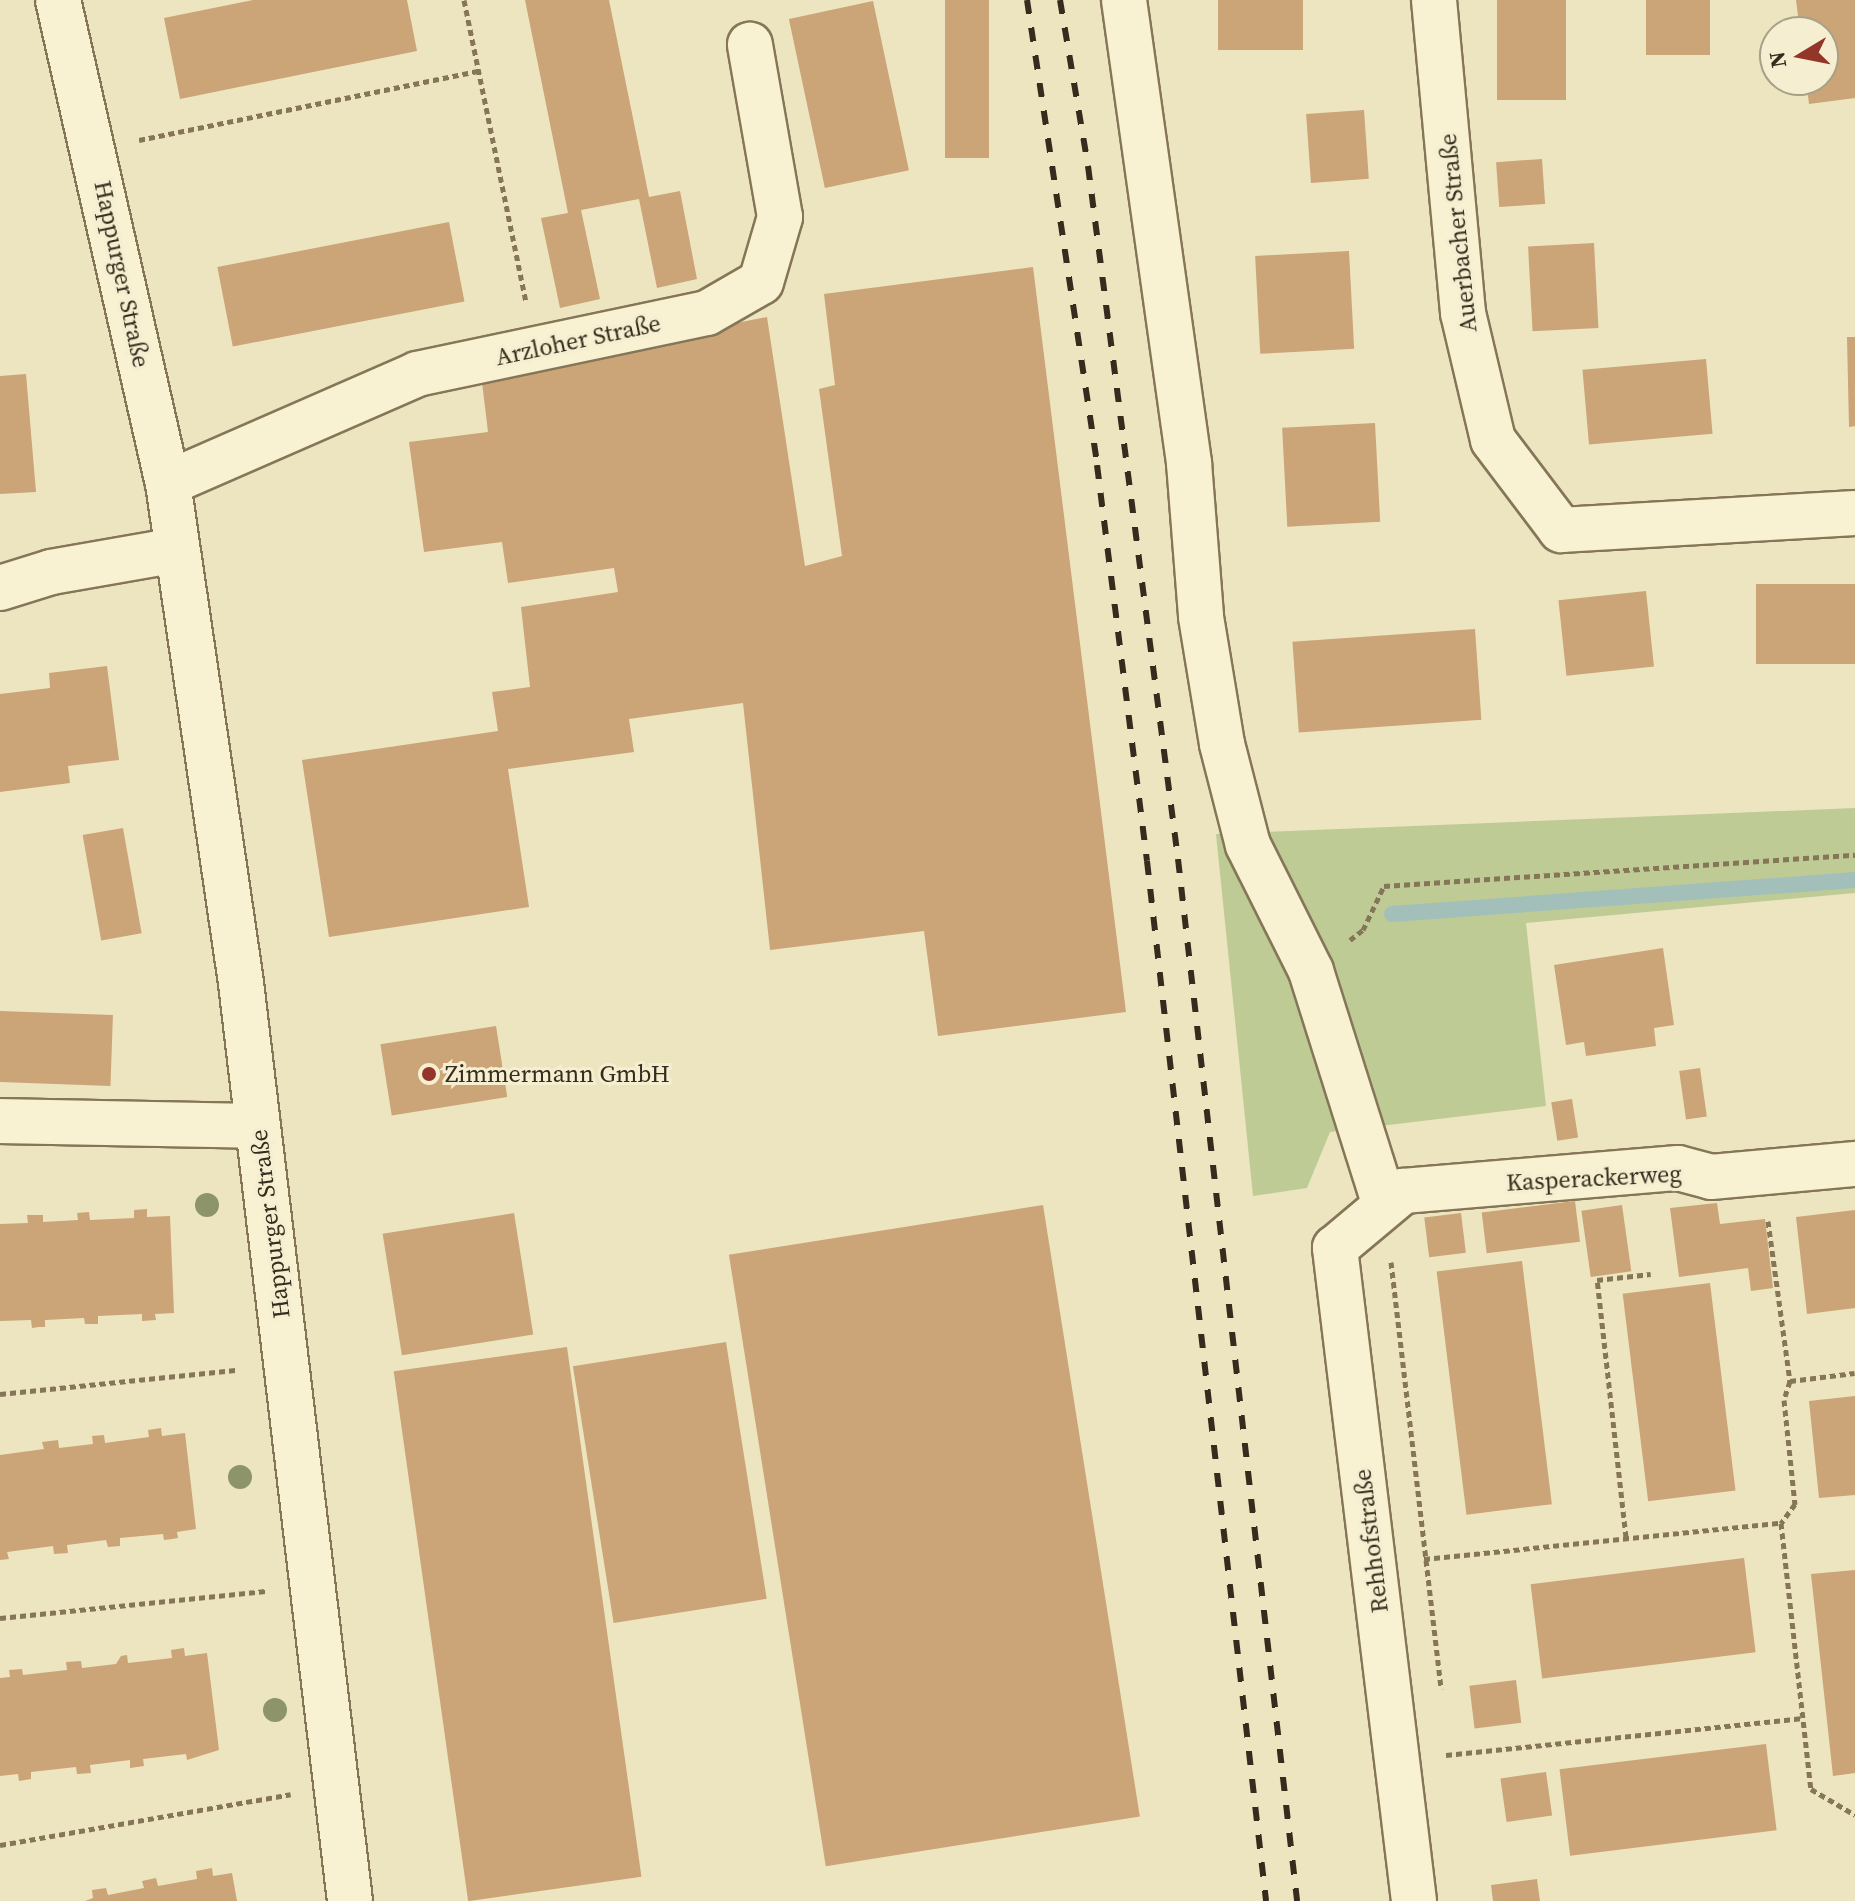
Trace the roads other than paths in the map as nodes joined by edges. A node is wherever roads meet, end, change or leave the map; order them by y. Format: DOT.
graph roads {
  1 [pos="58,0"];
  2 [pos="1124,0"];
  3 [pos="1434,0"];
  4 [pos="750,45"];
  5 [pos="168,483"];
  6 [pos="1855,513"];
  7 [pos="177,550"];
  8 [pos="0,588"];
  9 [pos="0,1121"];
  10 [pos="258,1126"];
  11 [pos="1855,1164"];
  12 [pos="1384,1203"];
  13 [pos="350,1901"];
  14 [pos="1414,1901"];
  1 -- 5 [label="street, Happurger Straße"];
  2 -- 12 [label="street"];
  3 -- 6 [label="street, Auerbacher Straße"];
  4 -- 5 [label="street, Arzloher Straße"];
  5 -- 7 [label="street, Happurger Straße"];
  7 -- 8 [label="street"];
  7 -- 10 [label="street, Happurger Straße"];
  9 -- 10 [label="street"];
  10 -- 13 [label="street, Happurger Straße"];
  11 -- 12 [label="street, Kasperackerweg"];
  12 -- 14 [label="street, Rehhofstraße"];
}
